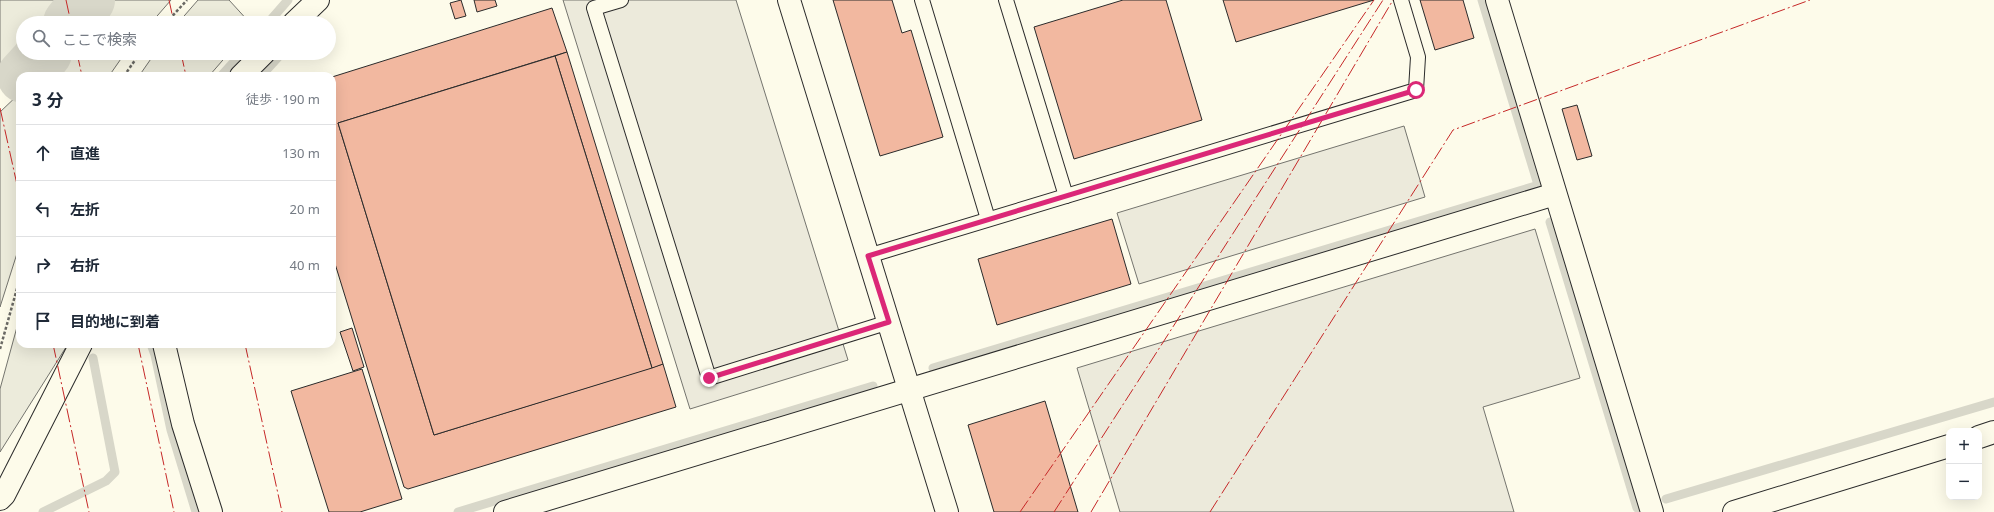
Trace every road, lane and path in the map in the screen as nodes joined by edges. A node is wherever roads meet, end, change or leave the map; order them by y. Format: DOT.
graph roads {
  1 [pos="186,0"];
  2 [pos="318,0"];
  3 [pos="621,0"];
  4 [pos="789,0"];
  5 [pos="922,0"];
  6 [pos="1006,0"];
  7 [pos="1401,0"];
  8 [pos="1497,0"];
  9 [pos="172,16"];
  10 [pos="301,16"];
  11 [pos="135,60"];
  12 [pos="257,60"];
  13 [pos="127,72"];
  14 [pos="245,72"];
  15 [pos="1555,194"];
  16 [pos="1066,196"];
  17 [pos="988,220"];
  18 [pos="868,256"];
  19 [pos="16,292"];
  20 [pos="889,322"];
  21 [pos="79,348"];
  22 [pos="165,348"];
  23 [pos="0,350"];
  24 [pos="909,388"];
  25 [pos="1994,432"];
  26 [pos="1982,436"];
  27 [pos="1946,447"];
  28 [pos="0,499"];
  29 [pos="211,512"];
  30 [pos="505,512"];
  31 [pos="947,512"];
  32 [pos="1652,512"];
  33 [pos="1734,512"];
  1 -- 9 [label="path"];
  2 -- 10 [label="street"];
  3 -- 20 [label="lane"];
  4 -- 18 [label="street"];
  5 -- 17 [label="lane"];
  6 -- 16 [label="lane"];
  7 -- 16 [label="lane"];
  8 -- 15 [label="street"];
  11 -- 13 [label="path"];
  12 -- 14 [label="street"];
  15 -- 24 [label="street"];
  15 -- 32 [label="street"];
  16 -- 17 [label="lane"];
  17 -- 18 [label="lane"];
  18 -- 20 [label="street"];
  19 -- 23 [label="path"];
  20 -- 24 [label="street"];
  21 -- 28 [label="street"];
  22 -- 29 [label="street"];
  24 -- 30 [label="street"];
  24 -- 31 [label="street"];
  25 -- 26 [label="street"];
  27 -- 33 [label="street"];
}
